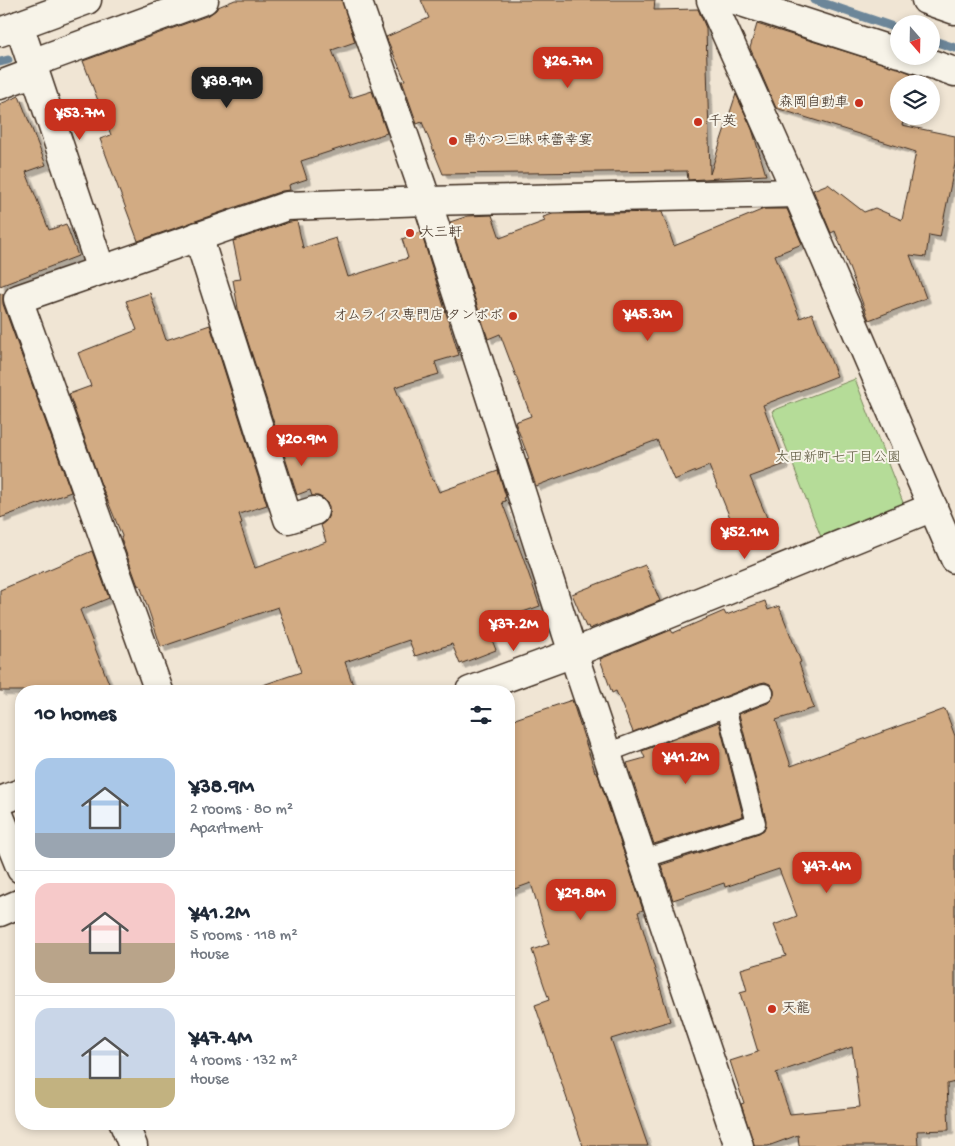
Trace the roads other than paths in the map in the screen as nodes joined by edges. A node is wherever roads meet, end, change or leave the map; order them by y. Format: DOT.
graph roads {
  1 [pos="87,0"];
  2 [pos="204,0"];
  3 [pos="357,0"];
  4 [pos="711,0"];
  5 [pos="735,0"];
  6 [pos="926,0"];
  7 [pos="955,10"];
  8 [pos="10,29"];
  9 [pos="890,50"];
  10 [pos="940,62"];
  11 [pos="953,64"];
  12 [pos="34,68"];
  13 [pos="0,85"];
  14 [pos="797,193"];
  15 [pos="427,201"];
  16 [pos="198,236"];
  17 [pos="101,270"];
  18 [pos="933,507"];
  19 [pos="314,511"];
  20 [pos="955,559"];
  21 [pos="573,653"];
  22 [pos="157,685"];
  23 [pos="486,685"];
  24 [pos="764,693"];
  25 [pos="726,707"];
  26 [pos="607,753"];
  27 [pos="15,795"];
  28 [pos="0,801"];
  29 [pos="0,817"];
  30 [pos="15,852"];
  31 [pos="642,859"];
  32 [pos="15,906"];
  33 [pos="0,912"];
  34 [pos="127,1130"];
  35 [pos="134,1146"];
  36 [pos="739,1146"];
  1 -- 8 [label="street"];
  2 -- 12 [label="street"];
  3 -- 15 [label="street"];
  4 -- 14 [label="street"];
  5 -- 9 [label="street"];
  6 -- 7 [label="street"];
  8 -- 12 [label="street"];
  10 -- 11 [label="street"];
  12 -- 13 [label="street"];
  12 -- 17 [label="street"];
  14 -- 15 [label="street"];
  14 -- 18 [label="street"];
  15 -- 16 [label="street"];
  15 -- 21 [label="street"];
  16 -- 17 [label="street"];
  16 -- 19 [label="street"];
  17 -- 22 [label="street"];
  18 -- 20 [label="street"];
  18 -- 21 [label="street"];
  21 -- 23 [label="street"];
  21 -- 26 [label="street"];
  24 -- 25 [label="lane"];
  25 -- 26 [label="lane"];
  25 -- 31 [label="lane"];
  26 -- 31 [label="street"];
  27 -- 28 [label="street"];
  29 -- 30 [label="street"];
  31 -- 36 [label="street"];
  32 -- 33 [label="street"];
  34 -- 35 [label="street"];
}
